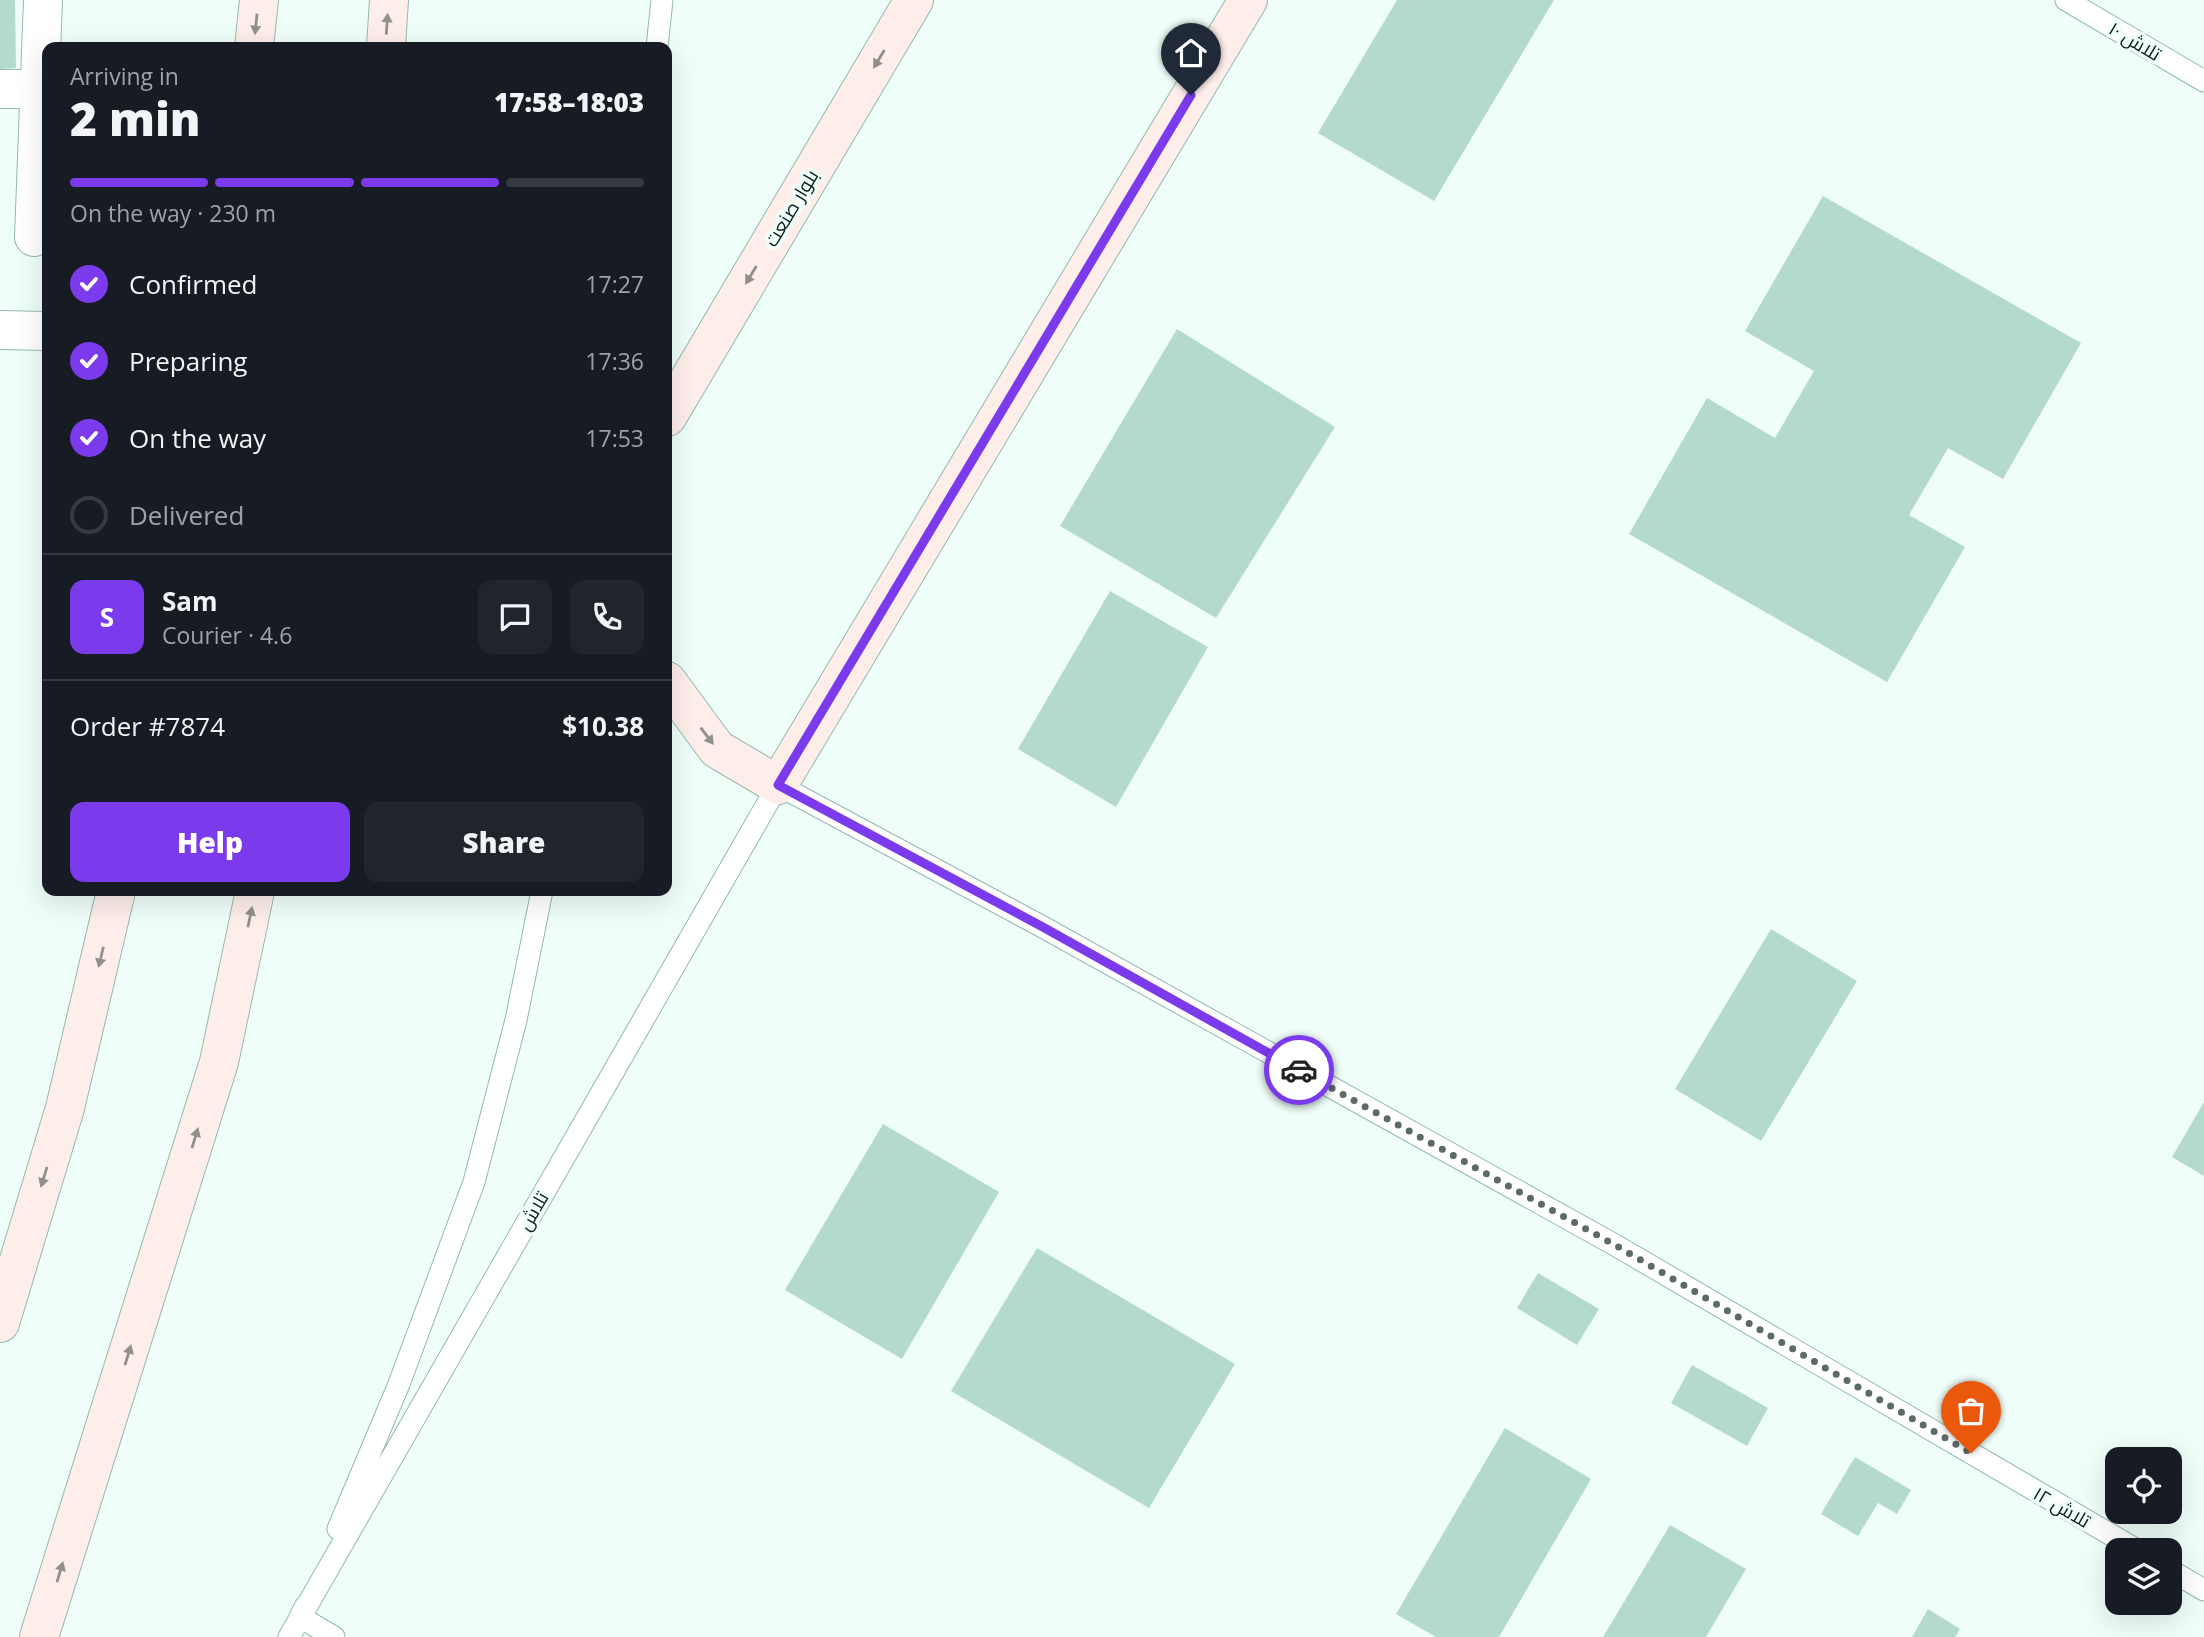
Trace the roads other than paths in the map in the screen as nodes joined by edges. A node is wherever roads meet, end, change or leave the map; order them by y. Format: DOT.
graph roads {
  1 [pos="43,0"];
  2 [pos="259,0"];
  3 [pos="389,0"];
  4 [pos="662,0"];
  5 [pos="914,0"];
  6 [pos="1248,0"];
  7 [pos="2066,0"];
  8 [pos="255,42"];
  9 [pos="386,42"];
  10 [pos="658,42"];
  11 [pos="2204,81"];
  12 [pos="0,89"];
  13 [pos="40,89"];
  14 [pos="34,237"];
  15 [pos="0,330"];
  16 [pos="42,331"];
  17 [pos="672,409"];
  18 [pos="672,688"];
  19 [pos="778,785"];
  20 [pos="115,896"];
  21 [pos="254,896"];
  22 [pos="541,896"];
  23 [pos="0,1323"];
  24 [pos="2116,1538"];
  25 [pos="2182,1577"];
  26 [pos="2204,1590"];
  27 [pos="300,1617"];
  28 [pos="39,1637"];
  29 [pos="289,1637"];
  30 [pos="334,1637"];
  1 -- 13 [label="street"];
  2 -- 8 [label="street, one-way"];
  9 -- 3 [label="street, one-way"];
  4 -- 10 [label="lane"];
  5 -- 17 [label="street, بلوار صنعت, one-way"];
  6 -- 19 [label="street"];
  7 -- 11 [label="lane, تلاش ۱۰"];
  12 -- 13 [label="street"];
  13 -- 14 [label="street"];
  15 -- 16 [label="street"];
  18 -- 19 [label="street, one-way"];
  19 -- 24 [label="lane, تلاش ۱۲"];
  19 -- 27 [label="lane, تلاش"];
  20 -- 23 [label="street, one-way"];
  28 -- 21 [label="street, one-way"];
  22 -- 27 [label="lane"];
  25 -- 26 [label="lane"];
  27 -- 29 [label="lane, تلاش"];
  27 -- 30 [label="lane"];
}
